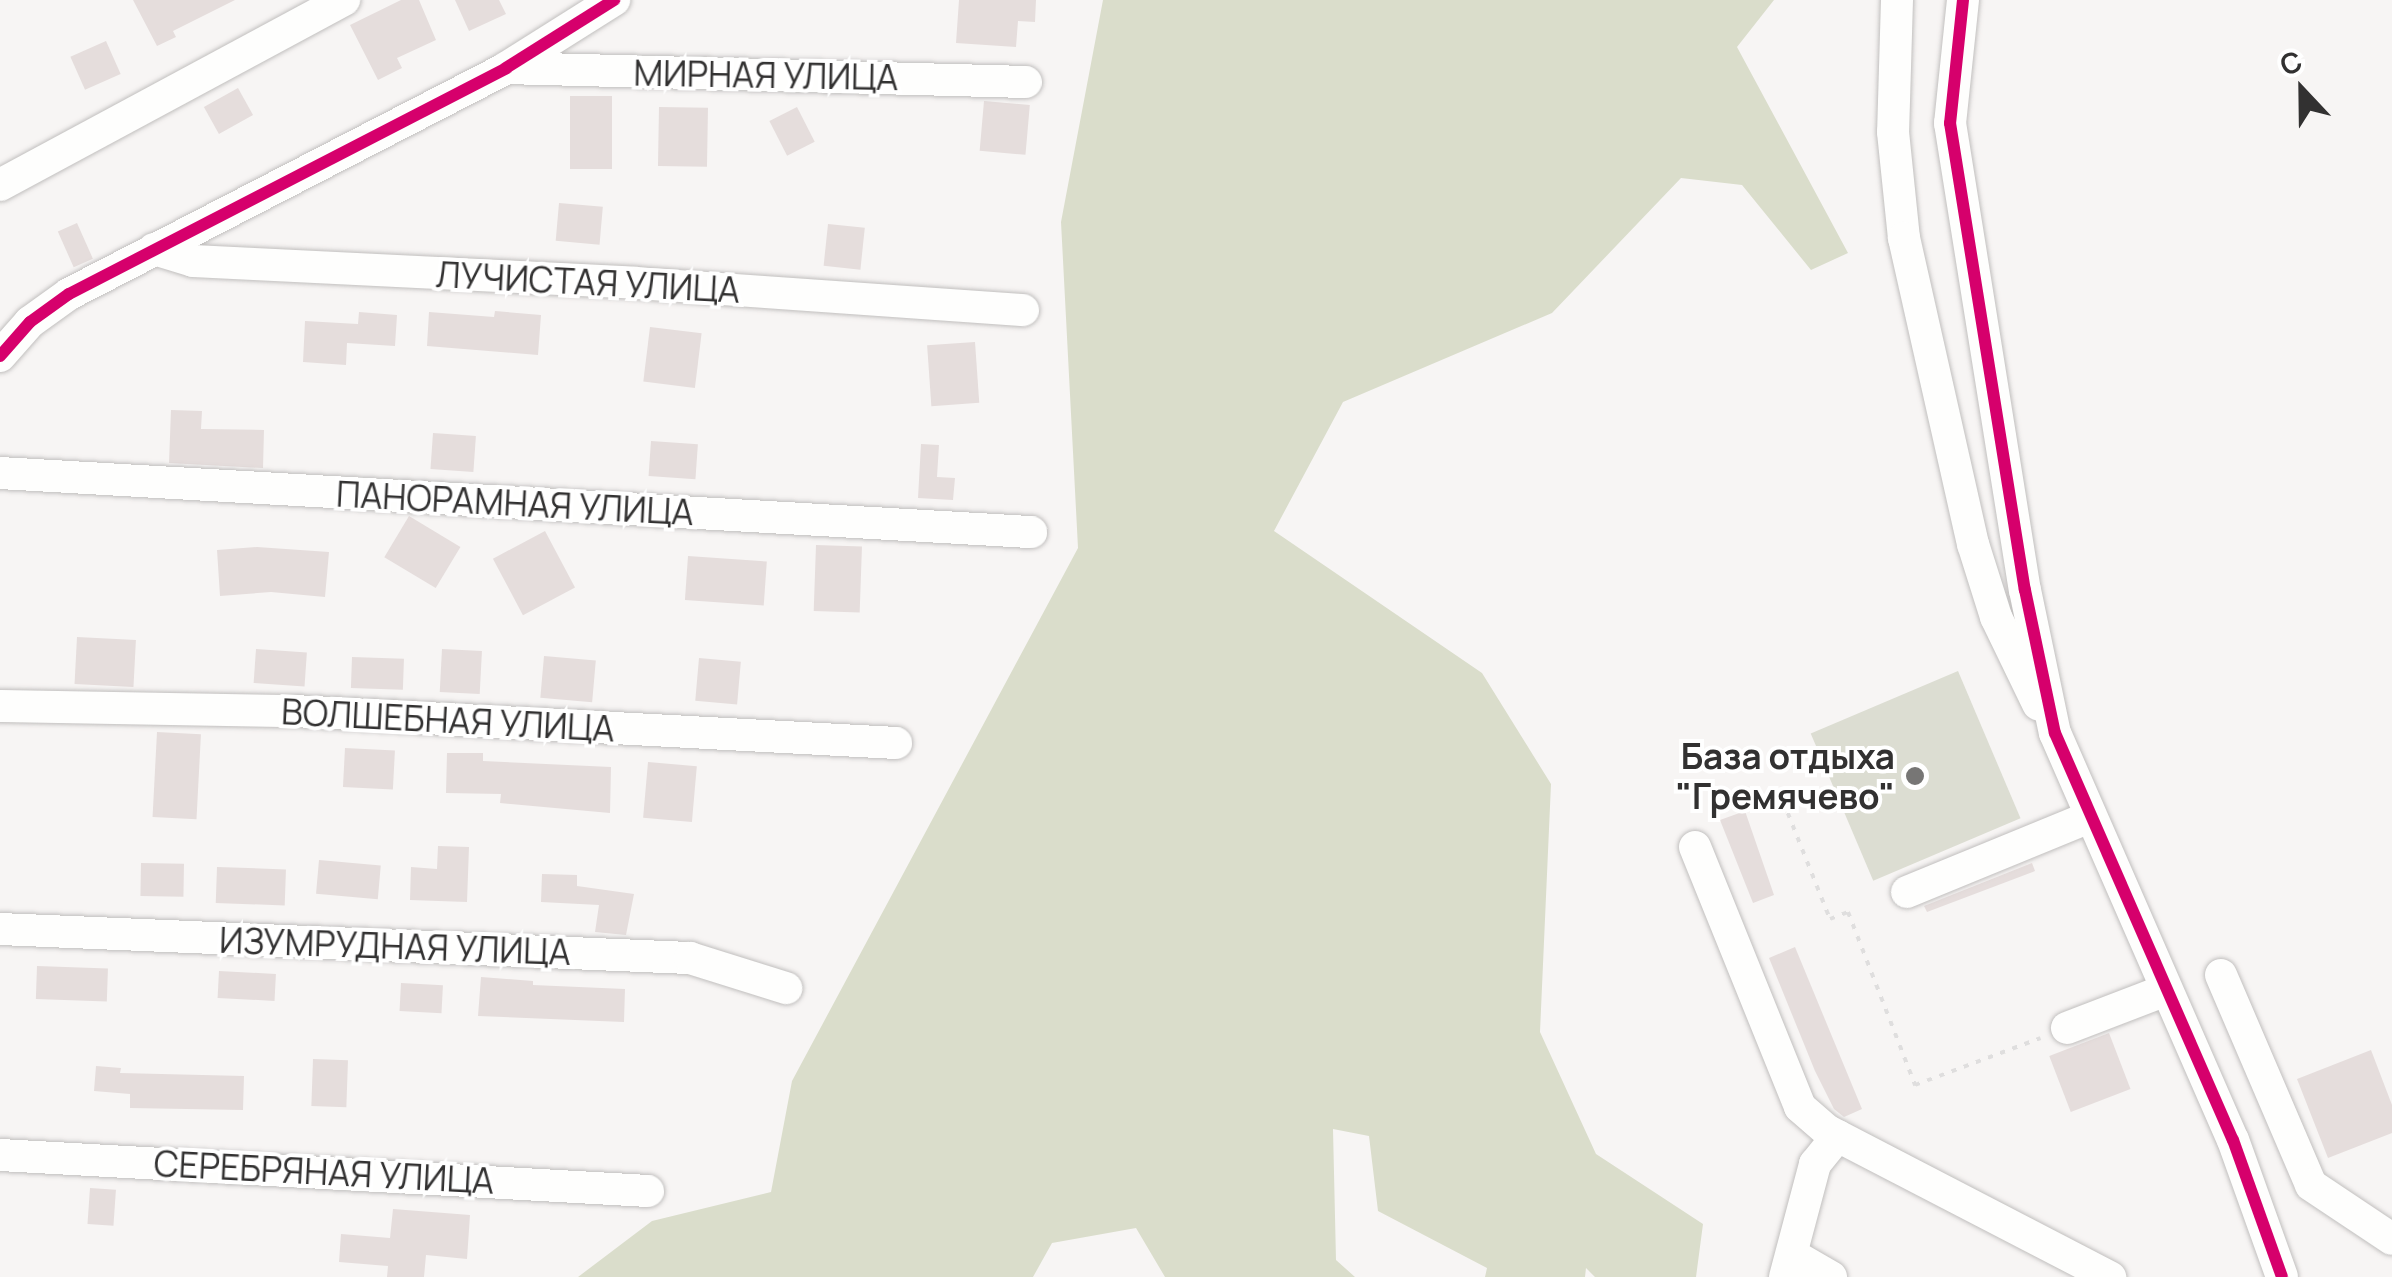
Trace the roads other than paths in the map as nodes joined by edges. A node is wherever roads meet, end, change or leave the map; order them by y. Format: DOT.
graph roads {
  1 [pos="344,0"];
  2 [pos="614,0"];
  3 [pos="1897,0"];
  4 [pos="1962,0"];
  5 [pos="506,68"];
  6 [pos="1026,82"];
  7 [pos="0,185"];
  8 [pos="154,249"];
  9 [pos="1023,310"];
  10 [pos="0,356"];
  11 [pos="0,473"];
  12 [pos="1031,532"];
  13 [pos="0,706"];
  14 [pos="2055,733"];
  15 [pos="896,743"];
  16 [pos="2090,817"];
  17 [pos="1695,847"];
  18 [pos="1907,892"];
  19 [pos="0,929"];
  20 [pos="2221,975"];
  21 [pos="786,988"];
  22 [pos="2166,990"];
  23 [pos="2067,1028"];
  24 [pos="1838,1136"];
  25 [pos="0,1154"];
  26 [pos="648,1192"];
  27 [pos="2392,1239"];
  28 [pos="1789,1266"];
  29 [pos="1831,1277"];
  30 [pos="2110,1277"];
  31 [pos="2282,1277"];
  1 -- 7 [label="street"];
  2 -- 5 [label="street"];
  3 -- 14 [label="street"];
  4 -- 14 [label="street"];
  5 -- 6 [label="street, МИРНАЯ УЛИЦА"];
  5 -- 8 [label="street"];
  8 -- 9 [label="street, ЛУЧИСТАЯ УЛИЦА"];
  8 -- 10 [label="street"];
  11 -- 12 [label="street, ПАНОРАМНАЯ УЛИЦА"];
  13 -- 15 [label="street, ВОЛШЕБНАЯ УЛИЦА"];
  14 -- 16 [label="street"];
  16 -- 18 [label="street"];
  16 -- 22 [label="street"];
  17 -- 24 [label="street"];
  19 -- 21 [label="street, ИЗУМРУДНАЯ УЛИЦА"];
  20 -- 27 [label="street"];
  22 -- 23 [label="street"];
  22 -- 31 [label="street"];
  24 -- 28 [label="street"];
  24 -- 30 [label="street"];
  25 -- 26 [label="street, СЕРЕБРЯНАЯ УЛИЦА"];
  28 -- 29 [label="street"];
}
